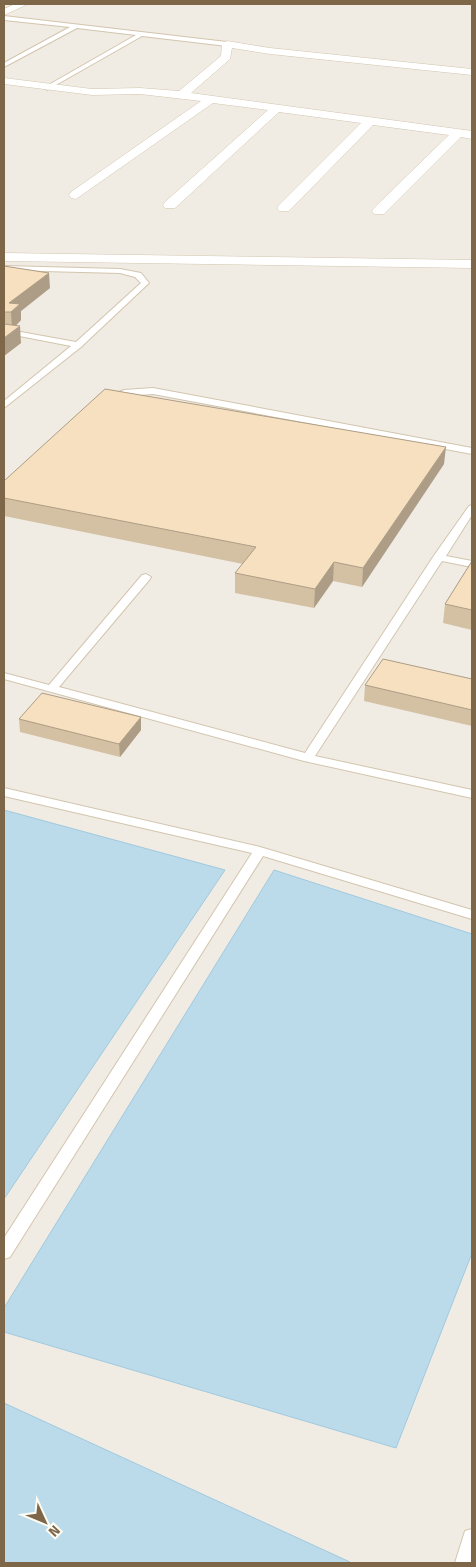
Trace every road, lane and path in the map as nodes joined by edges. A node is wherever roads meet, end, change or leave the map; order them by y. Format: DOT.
graph roads {
  1 [pos="23,4"];
  2 [pos="4,12"];
  3 [pos="4,18"];
  4 [pos="75,27"];
  5 [pos="140,34"];
  6 [pos="227,44"];
  7 [pos="4,66"];
  8 [pos="472,72"];
  9 [pos="4,81"];
  10 [pos="47,88"];
  11 [pos="182,95"];
  12 [pos="211,99"];
  13 [pos="277,108"];
  14 [pos="370,120"];
  15 [pos="458,133"];
  16 [pos="472,135"];
  17 [pos="76,195"];
  18 [pos="170,205"];
  19 [pos="284,208"];
  20 [pos="378,211"];
  21 [pos="4,257"];
  22 [pos="472,264"];
  23 [pos="4,268"];
  24 [pos="4,331"];
  25 [pos="78,346"];
  26 [pos="97,401"];
  27 [pos="4,405"];
  28 [pos="472,451"];
  29 [pos="471,510"];
  30 [pos="438,557"];
  31 [pos="472,564"];
  32 [pos="146,577"];
  33 [pos="4,676"];
  34 [pos="52,689"];
  35 [pos="308,758"];
  36 [pos="4,792"];
  37 [pos="472,794"];
  38 [pos="260,851"];
  39 [pos="472,915"];
  40 [pos="4,1252"];
  41 [pos="472,1538"];
  42 [pos="464,1563"];
  1 -- 2 [label="street"];
  3 -- 4 [label="lane"];
  4 -- 5 [label="lane"];
  4 -- 7 [label="lane"];
  5 -- 6 [label="lane"];
  5 -- 10 [label="lane"];
  6 -- 8 [label="street"];
  6 -- 11 [label="street"];
  9 -- 10 [label="street"];
  10 -- 11 [label="street"];
  11 -- 12 [label="street"];
  12 -- 13 [label="street"];
  12 -- 17 [label="street"];
  13 -- 14 [label="street"];
  13 -- 18 [label="street"];
  14 -- 15 [label="street"];
  14 -- 19 [label="street"];
  15 -- 16 [label="street"];
  15 -- 20 [label="street"];
  21 -- 22 [label="street"];
  23 -- 25 [label="lane"];
  24 -- 25 [label="lane"];
  25 -- 27 [label="lane"];
  26 -- 28 [label="lane"];
  29 -- 30 [label="lane"];
  30 -- 31 [label="lane"];
  30 -- 35 [label="lane"];
  32 -- 34 [label="lane"];
  33 -- 34 [label="lane"];
  34 -- 35 [label="lane"];
  35 -- 37 [label="lane"];
  36 -- 38 [label="lane"];
  38 -- 39 [label="lane"];
  38 -- 40 [label="lane"];
  41 -- 42 [label="lane"];
}
